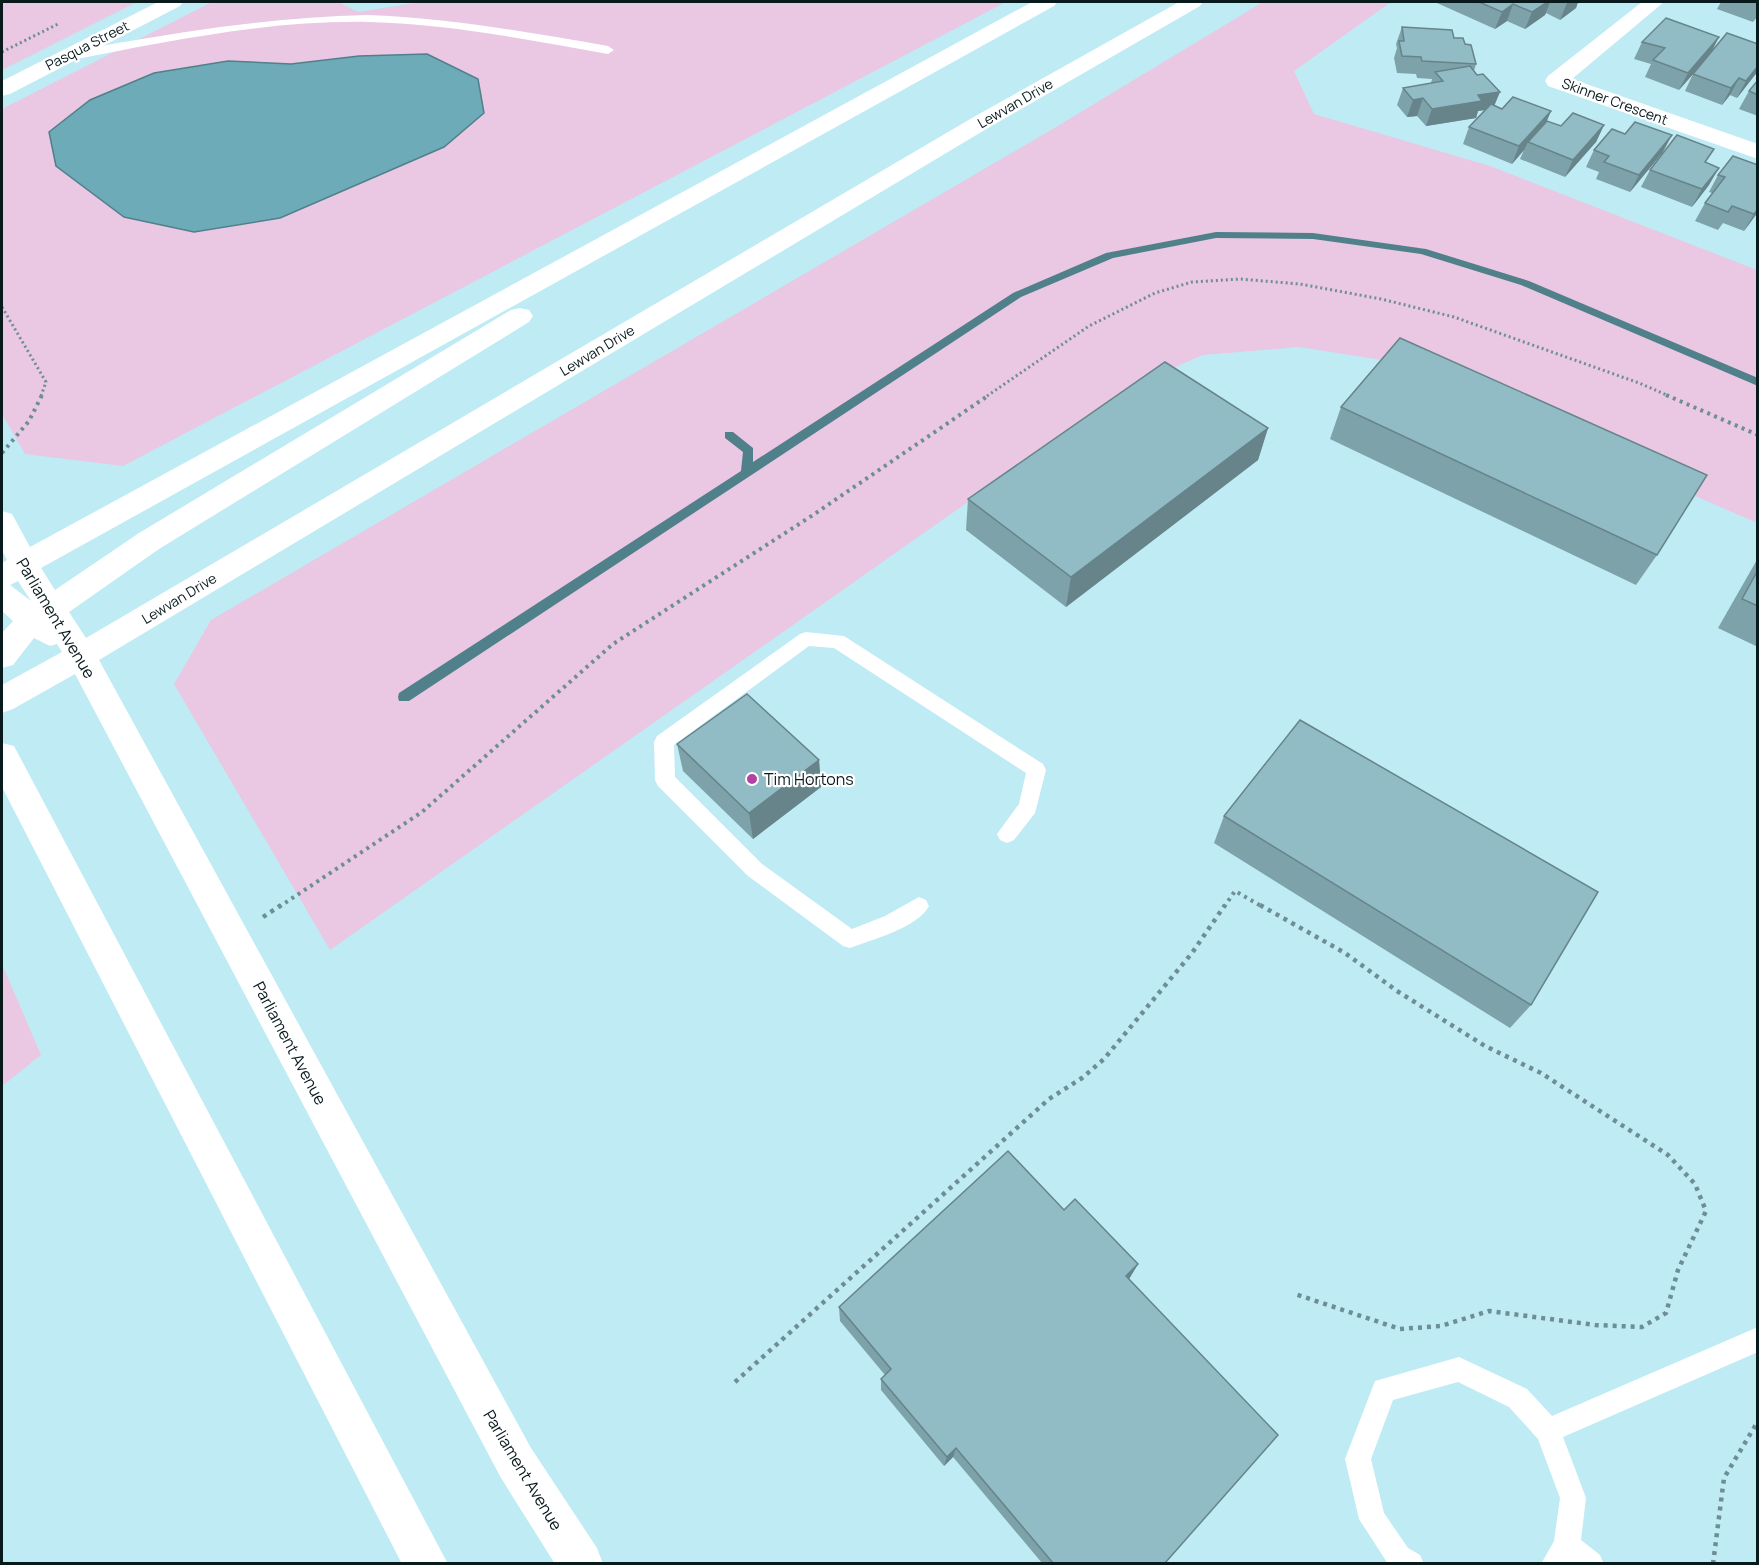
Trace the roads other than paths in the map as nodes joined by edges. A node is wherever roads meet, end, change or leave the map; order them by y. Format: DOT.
graph roads {
  1 [pos="173,2"];
  2 [pos="1047,2"];
  3 [pos="1193,2"];
  4 [pos="1654,2"];
  5 [pos="608,50"];
  6 [pos="64,57"];
  7 [pos="2,89"];
  8 [pos="884,91"];
  9 [pos="1758,152"];
  10 [pos="2,522"];
  11 [pos="6,587"];
  12 [pos="42,615"];
  13 [pos="2,656"];
  14 [pos="81,656"];
  15 [pos="2,700"];
  16 [pos="2,756"];
  17 [pos="1007,834"];
  18 [pos="919,906"];
  19 [pos="1758,1339"];
  20 [pos="1548,1431"];
  21 [pos="1561,1555"];
  22 [pos="1402,1561"];
  23 [pos="426,1563"];
  24 [pos="581,1563"];
  25 [pos="1592,1563"];
  1 -- 6 [label="main road, Pasqua Street"];
  2 -- 8 [label="main road"];
  3 -- 14 [label="main road, Lewvan Drive"];
  4 -- 9 [label="main road, Skinner Crescent"];
  5 -- 6 [label="lane"];
  6 -- 7 [label="main road, Pasqua Street"];
  8 -- 11 [label="main road"];
  8 -- 12 [label="main road"];
  10 -- 11 [label="main road, Parliament Avenue"];
  11 -- 12 [label="main road"];
  12 -- 13 [label="main road"];
  12 -- 14 [label="main road"];
  14 -- 15 [label="main road, Lewvan Drive"];
  14 -- 24 [label="main road, Parliament Avenue"];
  16 -- 23 [label="main road"];
  17 -- 18 [label="lane"];
  19 -- 20 [label="lane"];
  20 -- 21 [label="lane"];
  20 -- 22 [label="lane"];
  21 -- 25 [label="lane"];
}
